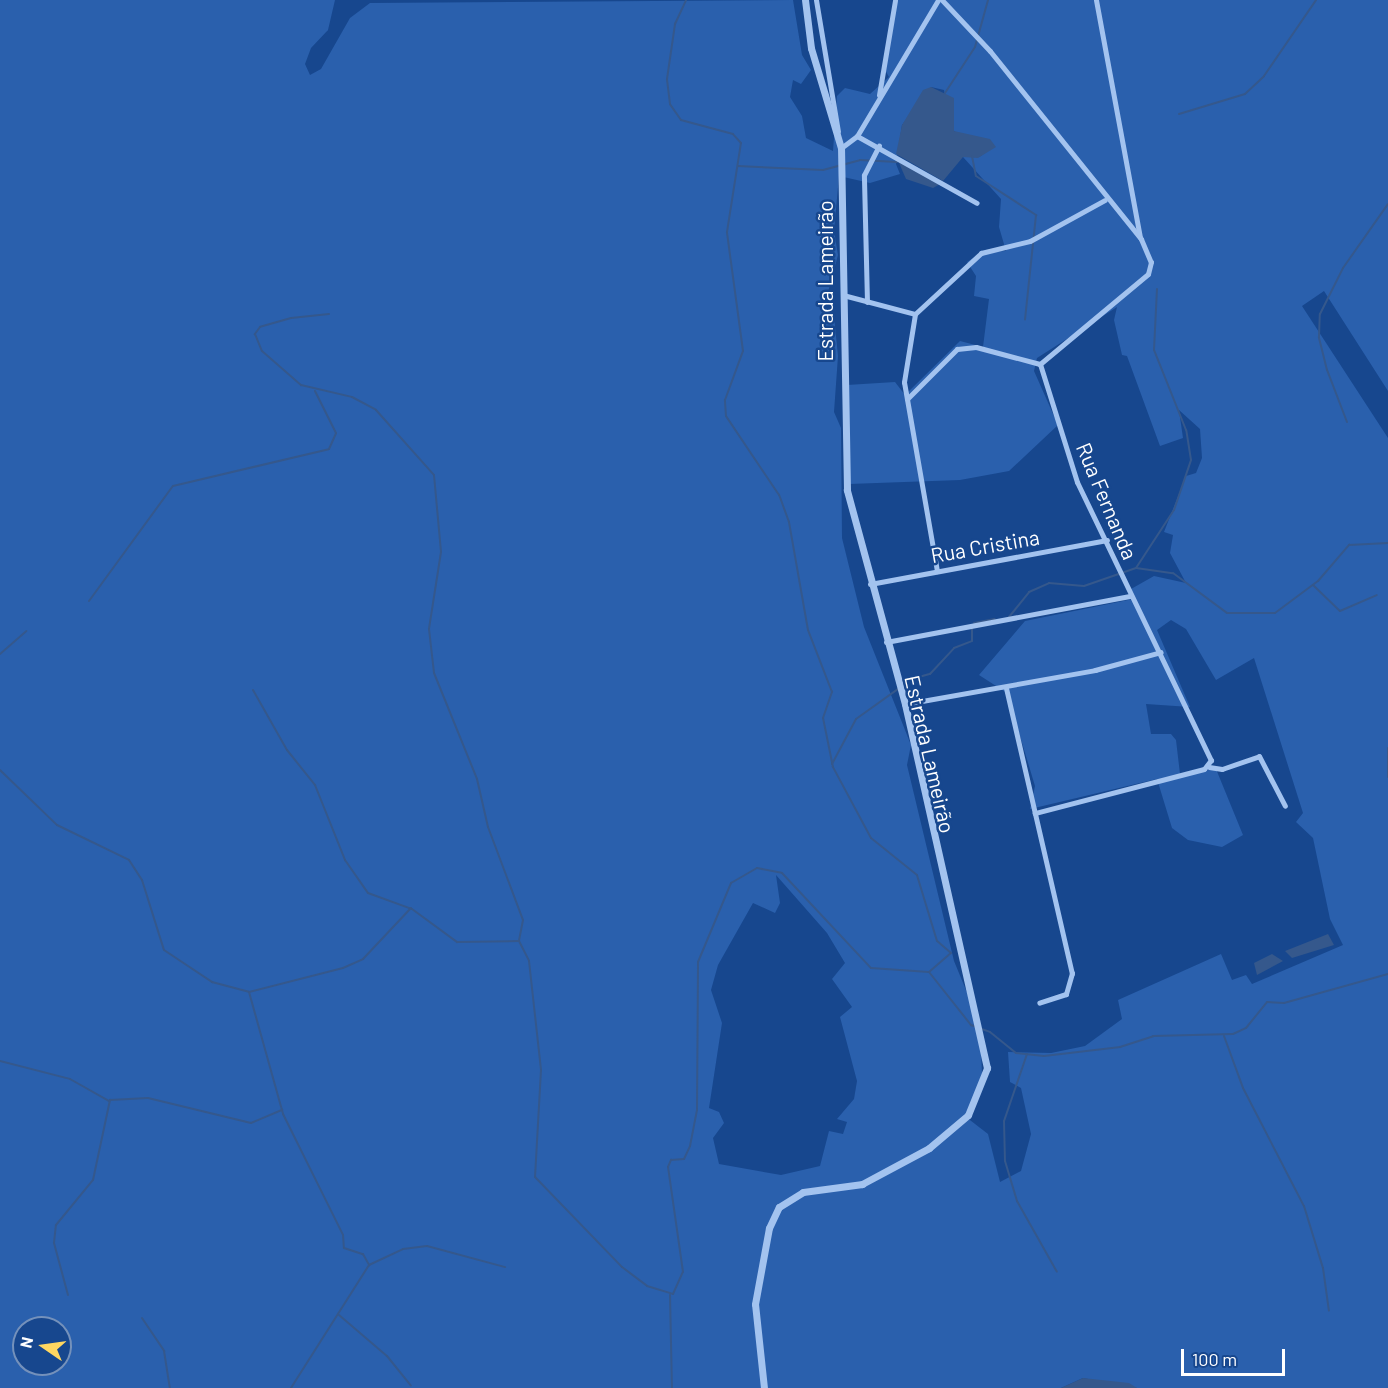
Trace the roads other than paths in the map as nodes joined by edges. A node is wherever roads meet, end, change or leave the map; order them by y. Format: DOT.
graph roads {
  1 [pos="805,0"];
  2 [pos="816,0"];
  3 [pos="895,0"];
  4 [pos="940,0"];
  5 [pos="1096,0"];
  6 [pos="878,100"];
  7 [pos="857,136"];
  8 [pos="840,145"];
  9 [pos="879,146"];
  10 [pos="1106,200"];
  11 [pos="977,203"];
  12 [pos="1141,239"];
  13 [pos="841,295"];
  14 [pos="867,302"];
  15 [pos="915,314"];
  16 [pos="1040,364"];
  17 [pos="907,399"];
  18 [pos="1107,540"];
  19 [pos="937,571"];
  20 [pos="870,584"];
  21 [pos="1130,596"];
  22 [pos="885,642"];
  23 [pos="1161,652"];
  24 [pos="1006,688"];
  25 [pos="904,704"];
  26 [pos="1209,766"];
  27 [pos="1285,806"];
  28 [pos="1035,813"];
  29 [pos="1039,1003"];
  30 [pos="764,1388"];
  1 -- 8 [label="street, Estrada Lameirão"];
  2 -- 8 [label="street"];
  3 -- 6 [label="street"];
  4 -- 6 [label="street"];
  4 -- 10 [label="street"];
  5 -- 12 [label="street"];
  6 -- 7 [label="street"];
  7 -- 8 [label="street"];
  7 -- 9 [label="street"];
  8 -- 13 [label="street, Estrada Lameirão"];
  9 -- 11 [label="street"];
  9 -- 14 [label="street"];
  10 -- 12 [label="street"];
  10 -- 15 [label="street"];
  12 -- 16 [label="street"];
  13 -- 14 [label="street"];
  13 -- 20 [label="street, Estrada Lameirão"];
  14 -- 15 [label="street"];
  15 -- 17 [label="street"];
  16 -- 17 [label="street"];
  16 -- 18 [label="street, Rua Fernanda"];
  17 -- 19 [label="street"];
  18 -- 19 [label="street, Rua Cristina"];
  18 -- 21 [label="street, Rua Fernanda"];
  19 -- 20 [label="street, Rua Cristina"];
  20 -- 22 [label="street, Estrada Lameirão"];
  21 -- 22 [label="street"];
  21 -- 23 [label="street, Rua Fernanda"];
  22 -- 25 [label="street, Estrada Lameirão"];
  23 -- 24 [label="street"];
  23 -- 26 [label="street, Rua Fernanda"];
  24 -- 25 [label="street"];
  24 -- 28 [label="street"];
  25 -- 30 [label="street, Estrada Lameirão"];
  26 -- 27 [label="street"];
  26 -- 28 [label="street"];
  28 -- 29 [label="street"];
}
